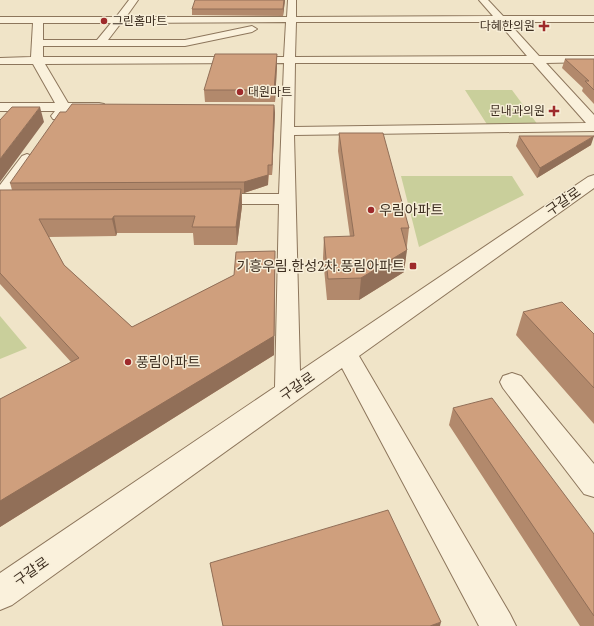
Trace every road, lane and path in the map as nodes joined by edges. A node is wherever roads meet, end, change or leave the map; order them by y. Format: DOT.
graph roads {
  1 [pos="134,0"];
  2 [pos="292,0"];
  3 [pos="483,0"];
  4 [pos="501,19"];
  5 [pos="594,19"];
  6 [pos="0,20"];
  7 [pos="38,20"];
  8 [pos="119,20"];
  9 [pos="253,20"];
  10 [pos="291,20"];
  11 [pos="38,43"];
  12 [pos="100,43"];
  13 [pos="536,58"];
  14 [pos="594,58"];
  15 [pos="290,59"];
  16 [pos="0,61"];
  17 [pos="37,61"];
  18 [pos="0,107"];
  19 [pos="64,107"];
  20 [pos="111,107"];
  21 [pos="273,108"];
  22 [pos="288,108"];
  23 [pos="594,123"];
  24 [pos="50,126"];
  25 [pos="594,127"];
  26 [pos="287,131"];
  27 [pos="37,146"];
  28 [pos="594,180"];
  29 [pos="5,199"];
  30 [pos="200,199"];
  31 [pos="288,199"];
  32 [pos="345,352"];
  33 [pos="512,382"];
  34 [pos="288,392"];
  35 [pos="594,485"];
  36 [pos="0,592"];
  37 [pos="498,626"];
  1 -- 8 [label="street"];
  2 -- 10 [label="street"];
  3 -- 4 [label="street"];
  4 -- 5 [label="street"];
  4 -- 10 [label="street"];
  4 -- 13 [label="street"];
  6 -- 7 [label="street"];
  7 -- 8 [label="street"];
  7 -- 11 [label="street"];
  8 -- 9 [label="street"];
  8 -- 12 [label="street"];
  9 -- 10 [label="street"];
  9 -- 12 [label="street"];
  10 -- 15 [label="street"];
  11 -- 12 [label="street"];
  11 -- 17 [label="street"];
  13 -- 14 [label="street"];
  13 -- 15 [label="street"];
  13 -- 23 [label="street"];
  15 -- 17 [label="street"];
  15 -- 22 [label="street"];
  16 -- 17 [label="street"];
  17 -- 19 [label="street"];
  18 -- 19 [label="street"];
  19 -- 20 [label="street"];
  19 -- 24 [label="street"];
  21 -- 22 [label="street"];
  22 -- 26 [label="street"];
  25 -- 26 [label="street"];
  26 -- 31 [label="street"];
  27 -- 29 [label="street"];
  28 -- 32 [label="street, 구갈로"];
  30 -- 31 [label="street"];
  31 -- 34 [label="street"];
  32 -- 34 [label="street, 구갈로"];
  32 -- 37 [label="street"];
  33 -- 35 [label="street"];
  34 -- 36 [label="street, 구갈로"];
}
